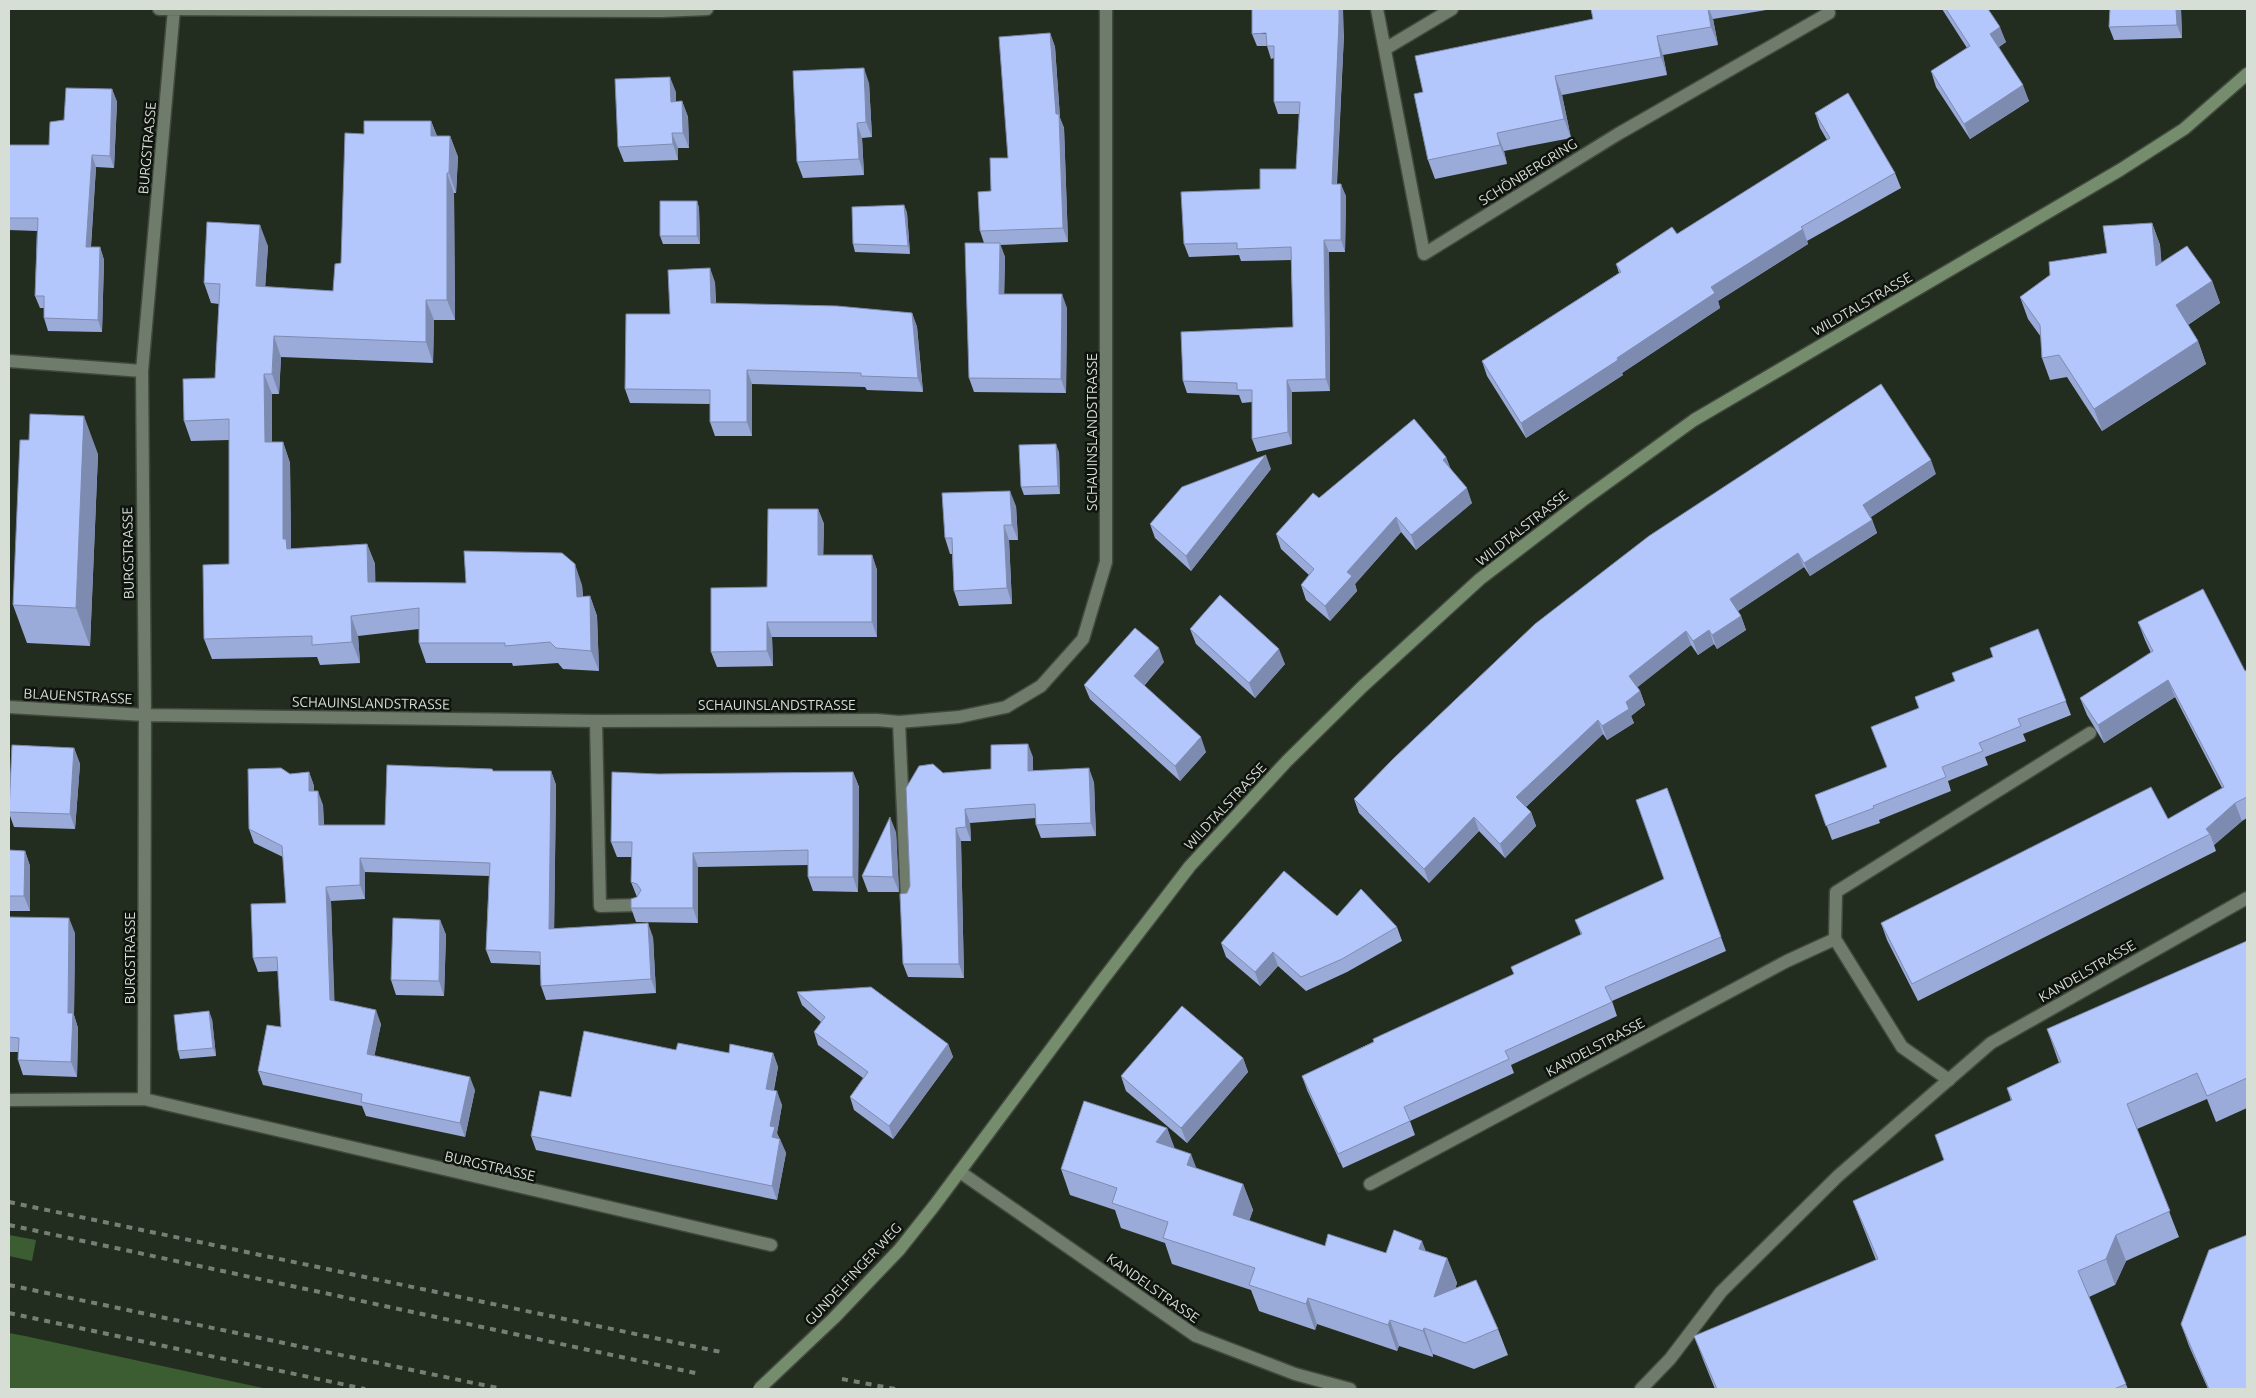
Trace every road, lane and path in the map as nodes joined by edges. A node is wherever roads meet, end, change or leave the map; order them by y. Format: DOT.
graph roads {
  1 [pos="159,9"];
  2 [pos="174,9"];
  3 [pos="707,9"];
  4 [pos="1106,9"];
  5 [pos="1377,9"];
  6 [pos="1452,9"];
  7 [pos="662,10"];
  8 [pos="1829,13"];
  9 [pos="1385,49"];
  10 [pos="2247,74"];
  11 [pos="9,361"];
  12 [pos="142,371"];
  13 [pos="9,707"];
  14 [pos="145,715"];
  15 [pos="596,721"];
  16 [pos="899,722"];
  17 [pos="2090,733"];
  18 [pos="2247,898"];
  19 [pos="907,900"];
  20 [pos="638,905"];
  21 [pos="1835,939"];
  22 [pos="1949,1080"];
  23 [pos="144,1099"];
  24 [pos="9,1100"];
  25 [pos="960,1172"];
  26 [pos="1370,1184"];
  27 [pos="770,1245"];
  28 [pos="759,1389"];
  29 [pos="1350,1389"];
  30 [pos="1641,1389"];
  1 -- 2 [label="street"];
  2 -- 7 [label="street"];
  2 -- 12 [label="street, BURGSTRASSE"];
  3 -- 7 [label="street"];
  4 -- 16 [label="street, SCHAUINSLANDSTRASSE"];
  5 -- 9 [label="street, SCHÖNBERGRING"];
  6 -- 9 [label="street"];
  8 -- 9 [label="street, SCHÖNBERGRING"];
  10 -- 25 [label="street, WILDTALSTRASSE"];
  11 -- 12 [label="street"];
  12 -- 14 [label="street, BURGSTRASSE"];
  13 -- 14 [label="street, BLAUENSTRASSE"];
  14 -- 15 [label="street, SCHAUINSLANDSTRASSE"];
  14 -- 23 [label="street, BURGSTRASSE"];
  15 -- 16 [label="street, SCHAUINSLANDSTRASSE"];
  15 -- 20 [label="street"];
  16 -- 19 [label="street"];
  17 -- 21 [label="street"];
  18 -- 22 [label="street, KANDELSTRASSE"];
  21 -- 22 [label="street"];
  21 -- 26 [label="street, KANDELSTRASSE"];
  22 -- 30 [label="street, KANDELSTRASSE"];
  23 -- 24 [label="street, BURGSTRASSE"];
  23 -- 27 [label="street, BURGSTRASSE"];
  25 -- 28 [label="street, GUNDELFINGER WEG, bridge"];
  25 -- 29 [label="street, KANDELSTRASSE"];
}
